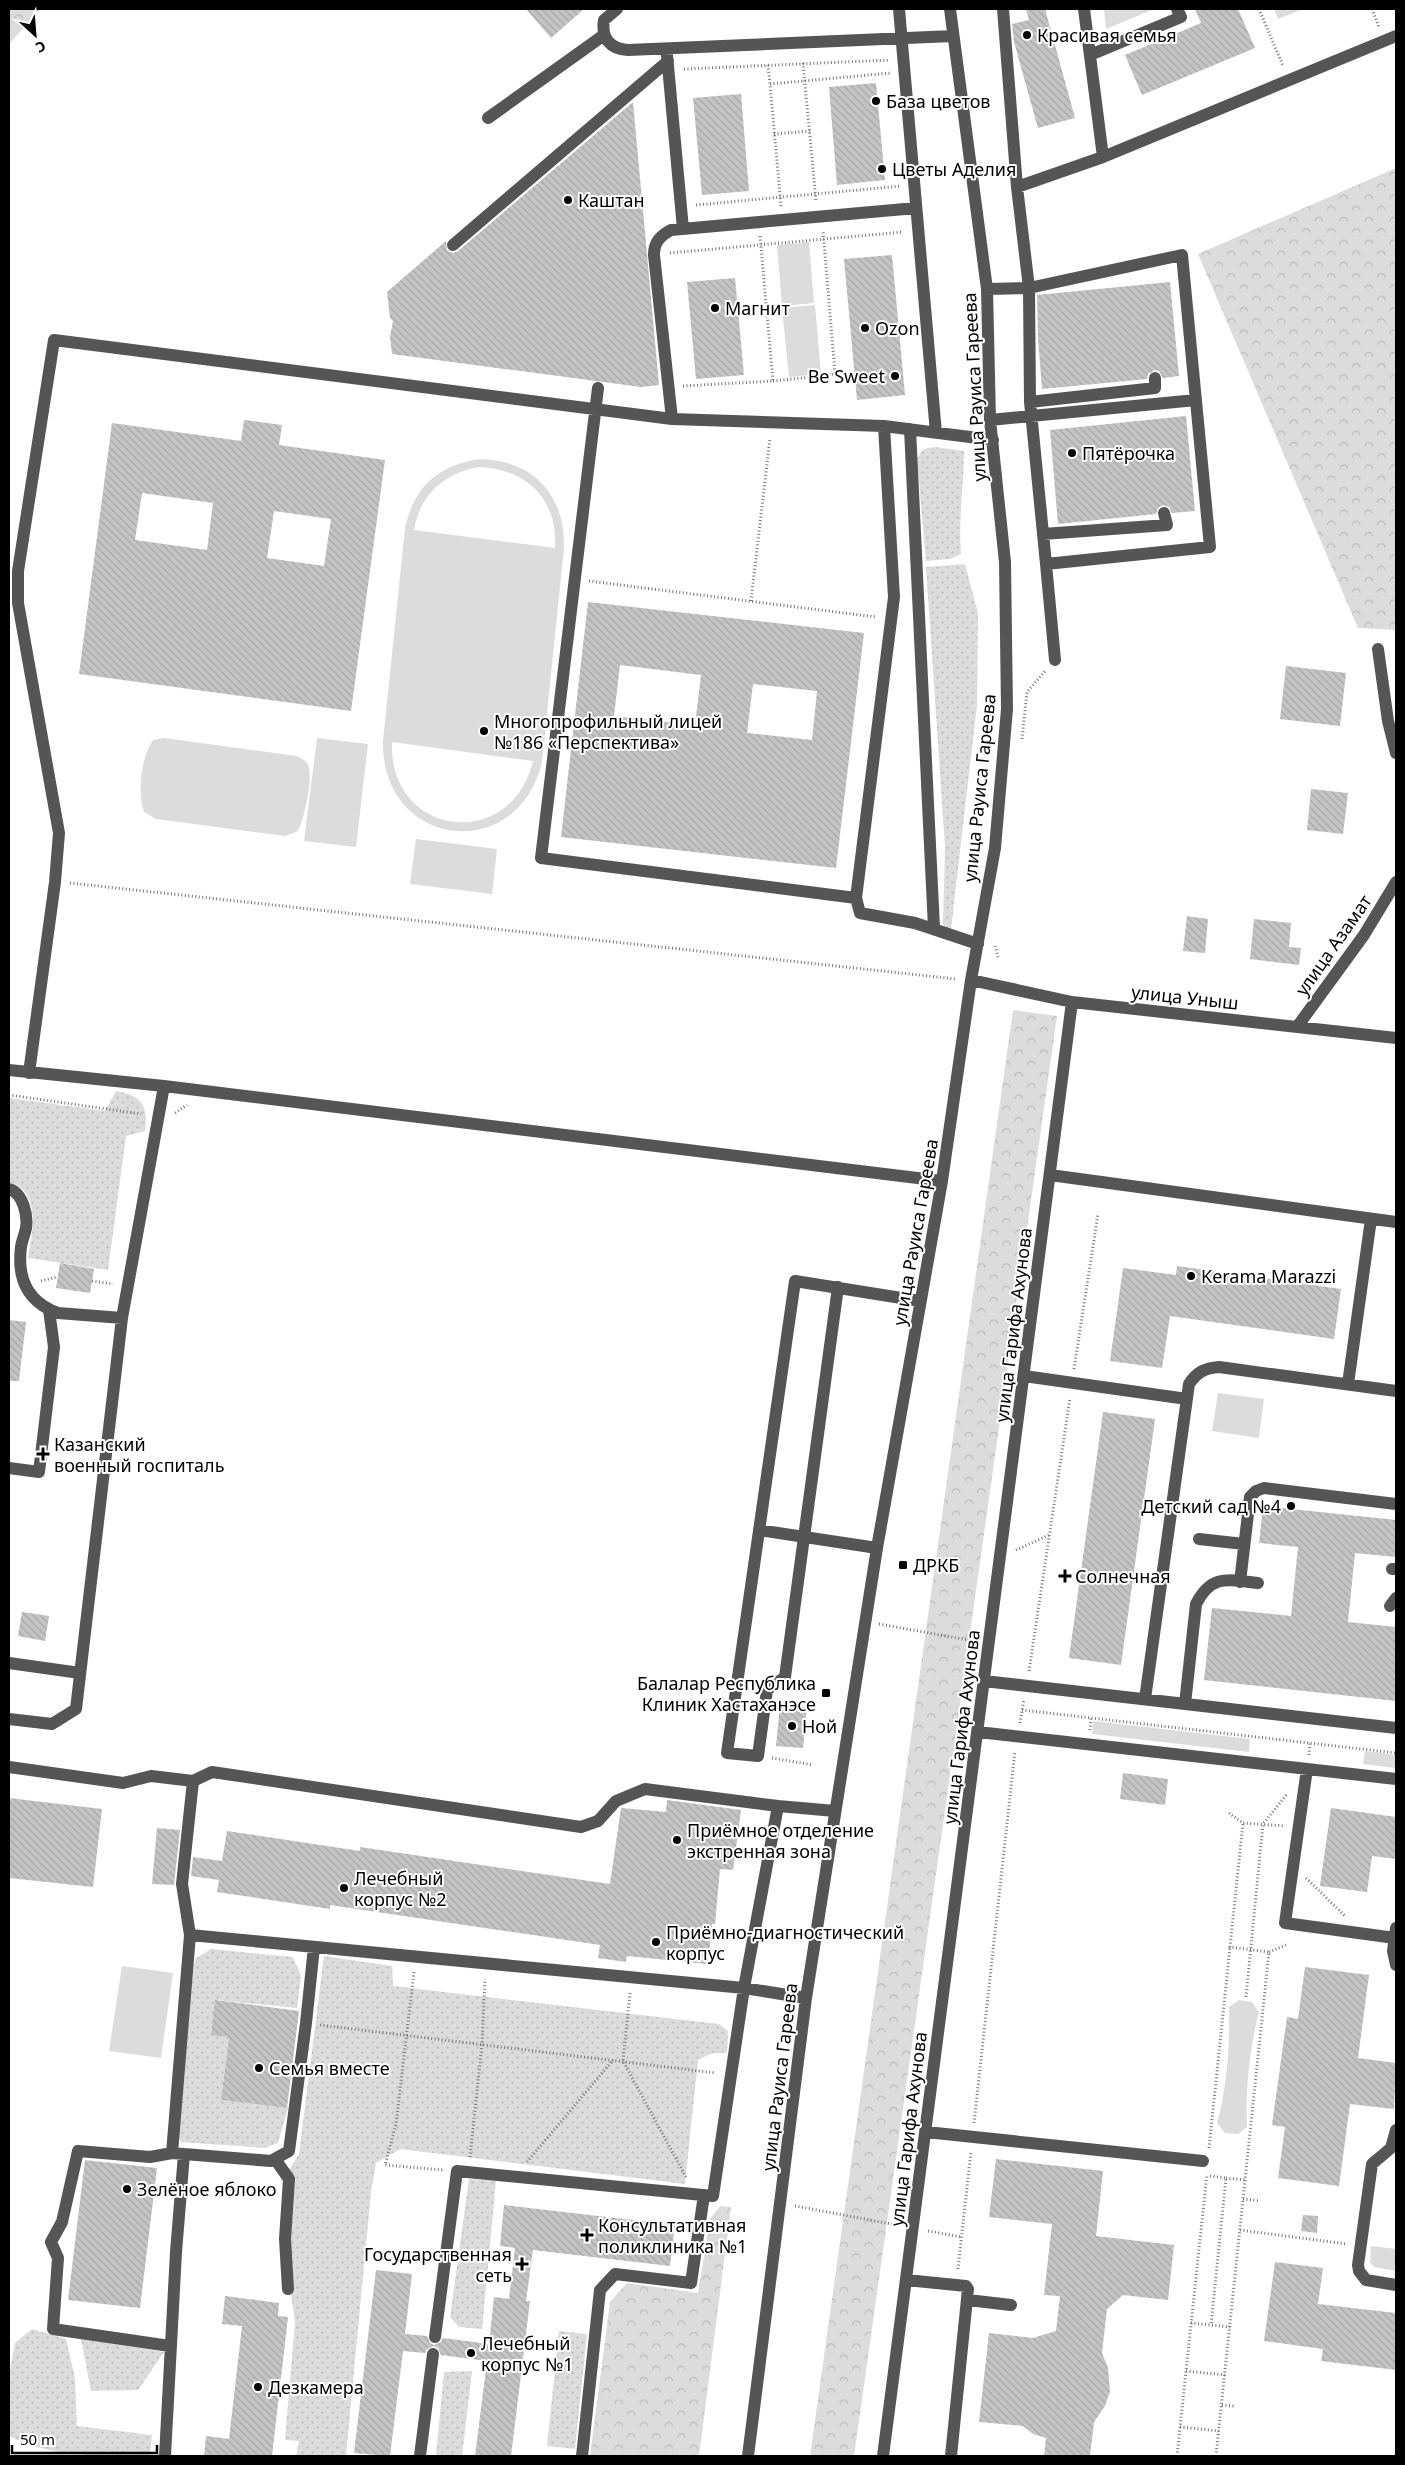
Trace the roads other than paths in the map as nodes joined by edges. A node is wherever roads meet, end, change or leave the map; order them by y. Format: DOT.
graph roads {
  1 [pos="617,9"];
  2 [pos="899,9"];
  3 [pos="950,9"];
  4 [pos="1003,9"];
  5 [pos="1084,9"];
  6 [pos="1177,9"];
  7 [pos="604,35"];
  8 [pos="953,36"];
  9 [pos="1396,36"];
  10 [pos="901,38"];
  11 [pos="1090,55"];
  12 [pos="668,60"];
  13 [pos="488,118"];
  14 [pos="1103,157"];
  15 [pos="1017,187"];
  16 [pos="916,208"];
  17 [pos="683,229"];
  18 [pos="453,245"];
  19 [pos="987,288"];
  20 [pos="1029,288"];
  21 [pos="1155,378"];
  22 [pos="598,388"];
  23 [pos="1196,400"];
  24 [pos="1030,402"];
  25 [pos="595,409"];
  26 [pos="1031,416"];
  27 [pos="672,419"];
  28 [pos="990,420"];
  29 [pos="884,426"];
  30 [pos="910,429"];
  31 [pos="936,433"];
  32 [pos="993,440"];
  33 [pos="1164,514"];
  34 [pos="1043,534"];
  35 [pos="1046,564"];
  36 [pos="1378,649"];
  37 [pos="1055,660"];
  38 [pos="1396,753"];
  39 [pos="1396,882"];
  40 [pos="856,898"];
  41 [pos="934,928"];
  42 [pos="978,944"];
  43 [pos="971,980"];
  44 [pos="1072,1002"];
  45 [pos="1297,1028"];
  46 [pos="1396,1038"];
  47 [pos="9,1070"];
  48 [pos="29,1072"];
  49 [pos="164,1086"];
  50 [pos="1050,1175"];
  51 [pos="942,1181"];
  52 [pos="9,1189"];
  53 [pos="1371,1219"];
  54 [pos="1396,1222"];
  55 [pos="838,1287"];
  56 [pos="920,1301"];
  57 [pos="50,1310"];
  58 [pos="122,1318"];
  59 [pos="1024,1376"];
  60 [pos="1348,1384"];
  61 [pos="1396,1391"];
  62 [pos="1187,1399"];
  63 [pos="9,1468"];
  64 [pos="1396,1504"];
  65 [pos="759,1530"];
  66 [pos="803,1536"];
  67 [pos="1199,1539"];
  68 [pos="1244,1544"];
  69 [pos="877,1548"];
  70 [pos="1240,1582"];
  71 [pos="1258,1583"];
  72 [pos="9,1663"];
  73 [pos="80,1673"];
  74 [pos="984,1681"];
  75 [pos="1145,1699"];
  76 [pos="1185,1704"];
  77 [pos="9,1719"];
  78 [pos="1396,1728"];
  79 [pos="978,1732"];
  80 [pos="9,1767"];
  81 [pos="1307,1769"];
  82 [pos="1396,1779"];
  83 [pos="193,1781"];
  84 [pos="778,1806"];
  85 [pos="835,1811"];
  86 [pos="1396,1933"];
  87 [pos="190,1935"];
  88 [pos="314,1947"];
  89 [pos="1396,1964"];
  90 [pos="744,1988"];
  91 [pos="806,1998"];
  92 [pos="1396,2130"];
  93 [pos="926,2132"];
  94 [pos="178,2153"];
  95 [pos="275,2159"];
  96 [pos="1207,2160"];
  97 [pos="700,2195"];
  98 [pos="906,2280"];
  99 [pos="1396,2285"];
  100 [pos="288,2289"];
  101 [pos="968,2300"];
  102 [pos="1011,2305"];
  103 [pos="436,2337"];
  104 [pos="170,2346"];
  105 [pos="433,2354"];
  106 [pos="165,2456"];
  107 [pos="420,2456"];
  108 [pos="582,2456"];
  109 [pos="748,2456"];
  110 [pos="883,2456"];
  111 [pos="951,2456"];
  1 -- 7 [label="street"];
  2 -- 10 [label="street"];
  3 -- 8 [label="street, улица Рауиса Гареева"];
  4 -- 15 [label="street"];
  5 -- 11 [label="street"];
  6 -- 11 [label="street"];
  7 -- 12 [label="street"];
  7 -- 13 [label="street"];
  8 -- 10 [label="street"];
  8 -- 19 [label="street, улица Рауиса Гареева"];
  9 -- 14 [label="street"];
  10 -- 12 [label="street"];
  10 -- 16 [label="street"];
  11 -- 14 [label="street"];
  12 -- 17 [label="street"];
  12 -- 18 [label="street"];
  14 -- 15 [label="street"];
  15 -- 20 [label="street"];
  16 -- 17 [label="street"];
  16 -- 31 [label="street"];
  17 -- 27 [label="street"];
  19 -- 20 [label="street"];
  19 -- 28 [label="street, улица Рауиса Гареева"];
  20 -- 23 [label="street"];
  20 -- 24 [label="street"];
  21 -- 24 [label="street"];
  22 -- 25 [label="street"];
  23 -- 26 [label="street"];
  23 -- 35 [label="street"];
  24 -- 26 [label="street"];
  25 -- 27 [label="street"];
  25 -- 40 [label="street"];
  25 -- 48 [label="street"];
  26 -- 28 [label="street"];
  26 -- 34 [label="street"];
  27 -- 29 [label="street"];
  28 -- 32 [label="street, улица Рауиса Гареева"];
  29 -- 30 [label="street"];
  29 -- 40 [label="street"];
  30 -- 31 [label="street"];
  30 -- 41 [label="street"];
  31 -- 32 [label="street"];
  32 -- 42 [label="street, улица Рауиса Гареева"];
  33 -- 34 [label="street"];
  34 -- 35 [label="street"];
  35 -- 37 [label="street"];
  36 -- 38 [label="street"];
  39 -- 45 [label="street, улица Азамат"];
  40 -- 41 [label="street"];
  41 -- 42 [label="street"];
  42 -- 43 [label="street, улица Рауиса Гареева"];
  43 -- 44 [label="street, улица Уныш"];
  43 -- 51 [label="street, улица Рауиса Гареева"];
  44 -- 45 [label="street, улица Уныш"];
  44 -- 50 [label="street, улица Гарифа Ахунова"];
  45 -- 46 [label="street, улица Уныш"];
  47 -- 48 [label="street"];
  48 -- 49 [label="street"];
  49 -- 51 [label="street"];
  49 -- 58 [label="street"];
  50 -- 53 [label="street"];
  50 -- 59 [label="street, улица Гарифа Ахунова"];
  51 -- 56 [label="street, улица Рауиса Гареева"];
  52 -- 57 [label="street"];
  53 -- 54 [label="street"];
  53 -- 60 [label="street"];
  55 -- 56 [label="street"];
  55 -- 65 [label="street"];
  55 -- 66 [label="street"];
  56 -- 69 [label="street, улица Рауиса Гареева"];
  57 -- 58 [label="street"];
  57 -- 63 [label="street"];
  58 -- 73 [label="street"];
  59 -- 62 [label="street"];
  59 -- 74 [label="street, улица Гарифа Ахунова"];
  60 -- 61 [label="street"];
  60 -- 62 [label="street"];
  62 -- 75 [label="street"];
  64 -- 68 [label="street"];
  65 -- 66 [label="street"];
  65 -- 66 [label="street"];
  66 -- 69 [label="street"];
  67 -- 68 [label="street"];
  68 -- 70 [label="street"];
  69 -- 85 [label="street, улица Рауиса Гареева"];
  70 -- 71 [label="street"];
  70 -- 76 [label="street"];
  72 -- 73 [label="street"];
  73 -- 77 [label="street"];
  74 -- 75 [label="street"];
  74 -- 79 [label="street, улица Гарифа Ахунова"];
  75 -- 76 [label="street"];
  76 -- 78 [label="street"];
  79 -- 81 [label="street"];
  79 -- 93 [label="street, улица Гарифа Ахунова"];
  80 -- 83 [label="street"];
  81 -- 82 [label="street"];
  81 -- 86 [label="street"];
  83 -- 84 [label="street"];
  83 -- 87 [label="street"];
  84 -- 85 [label="street"];
  84 -- 90 [label="street"];
  85 -- 91 [label="street, улица Рауиса Гареева"];
  86 -- 89 [label="street"];
  87 -- 88 [label="street"];
  87 -- 94 [label="street"];
  88 -- 90 [label="street"];
  88 -- 95 [label="street"];
  90 -- 91 [label="street"];
  90 -- 97 [label="street"];
  91 -- 109 [label="street, улица Рауиса Гареева"];
  92 -- 99 [label="street"];
  93 -- 96 [label="street"];
  93 -- 98 [label="street, улица Гарифа Ахунова"];
  94 -- 95 [label="street"];
  94 -- 104 [label="street"];
  94 -- 104 [label="street"];
  95 -- 100 [label="street"];
  97 -- 103 [label="street"];
  97 -- 108 [label="street"];
  98 -- 101 [label="street"];
  98 -- 110 [label="street, улица Гарифа Ахунова"];
  101 -- 102 [label="street"];
  101 -- 111 [label="street"];
  104 -- 106 [label="street"];
  105 -- 107 [label="street"];
}
